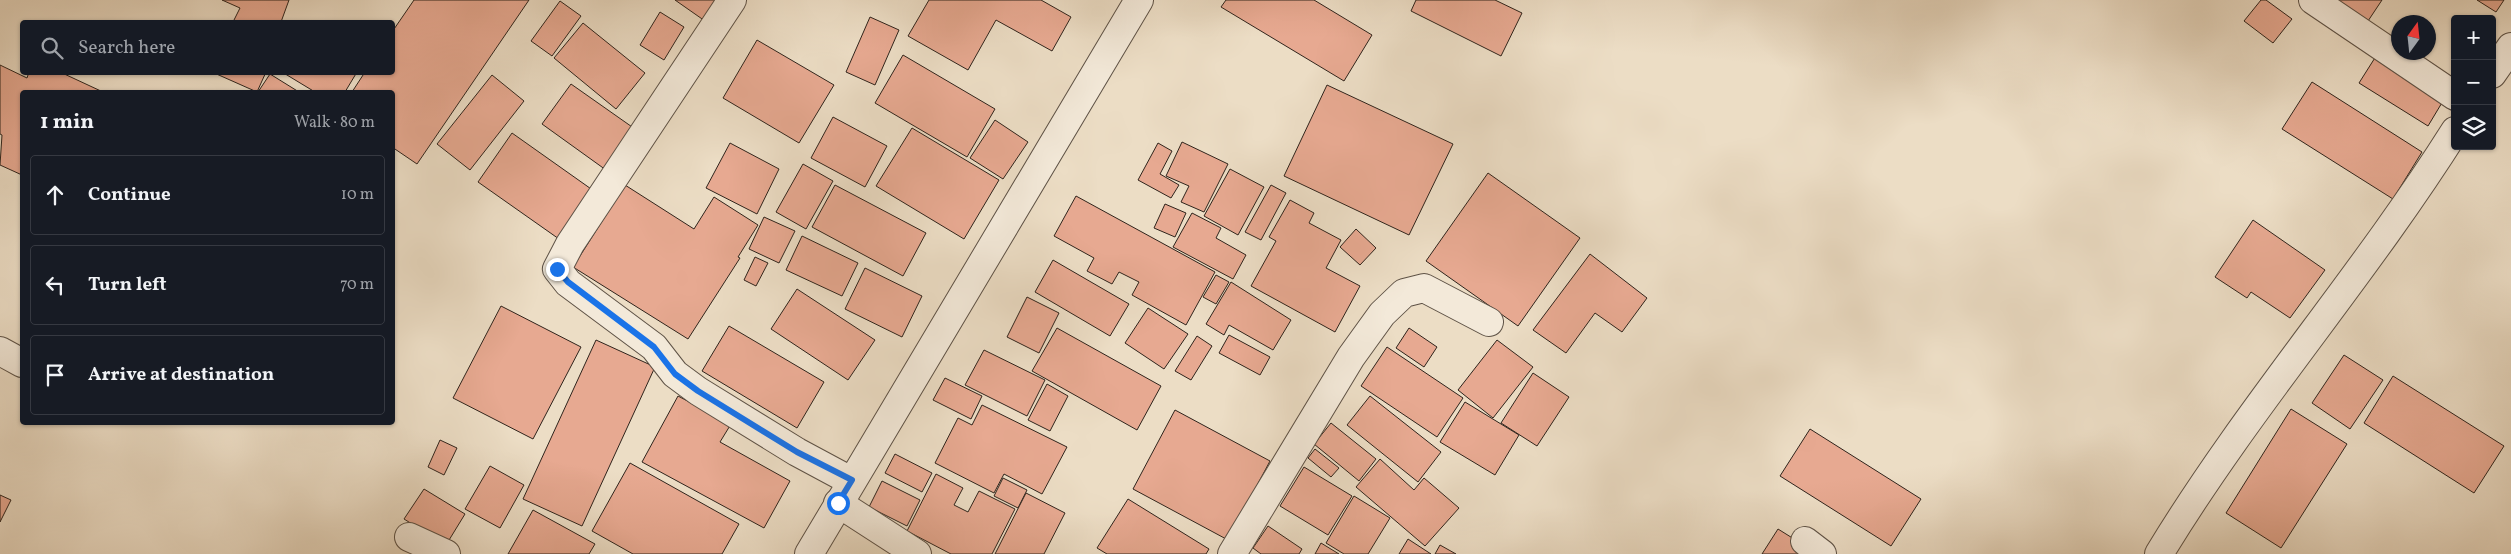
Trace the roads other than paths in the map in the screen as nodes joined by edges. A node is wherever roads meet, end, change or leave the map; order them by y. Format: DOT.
graph roads {
  1 [pos="732,0"];
  2 [pos="1138,0"];
  3 [pos="2313,0"];
  4 [pos="2511,47"];
  5 [pos="2496,68"];
  6 [pos="2451,93"];
  7 [pos="2451,137"];
  8 [pos="1489,322"];
  9 [pos="0,351"];
  10 [pos="20,362"];
  11 [pos="845,492"];
  12 [pos="409,537"];
  13 [pos="446,554"];
  14 [pos="809,554"];
  15 [pos="917,554"];
  16 [pos="1232,554"];
  17 [pos="2159,554"];
  1 -- 11 [label="street"];
  2 -- 11 [label="street"];
  3 -- 6 [label="street"];
  4 -- 5 [label="street"];
  7 -- 17 [label="street"];
  8 -- 16 [label="street"];
  9 -- 10 [label="street"];
  11 -- 14 [label="street"];
  11 -- 15 [label="street"];
  12 -- 13 [label="street"];
}
